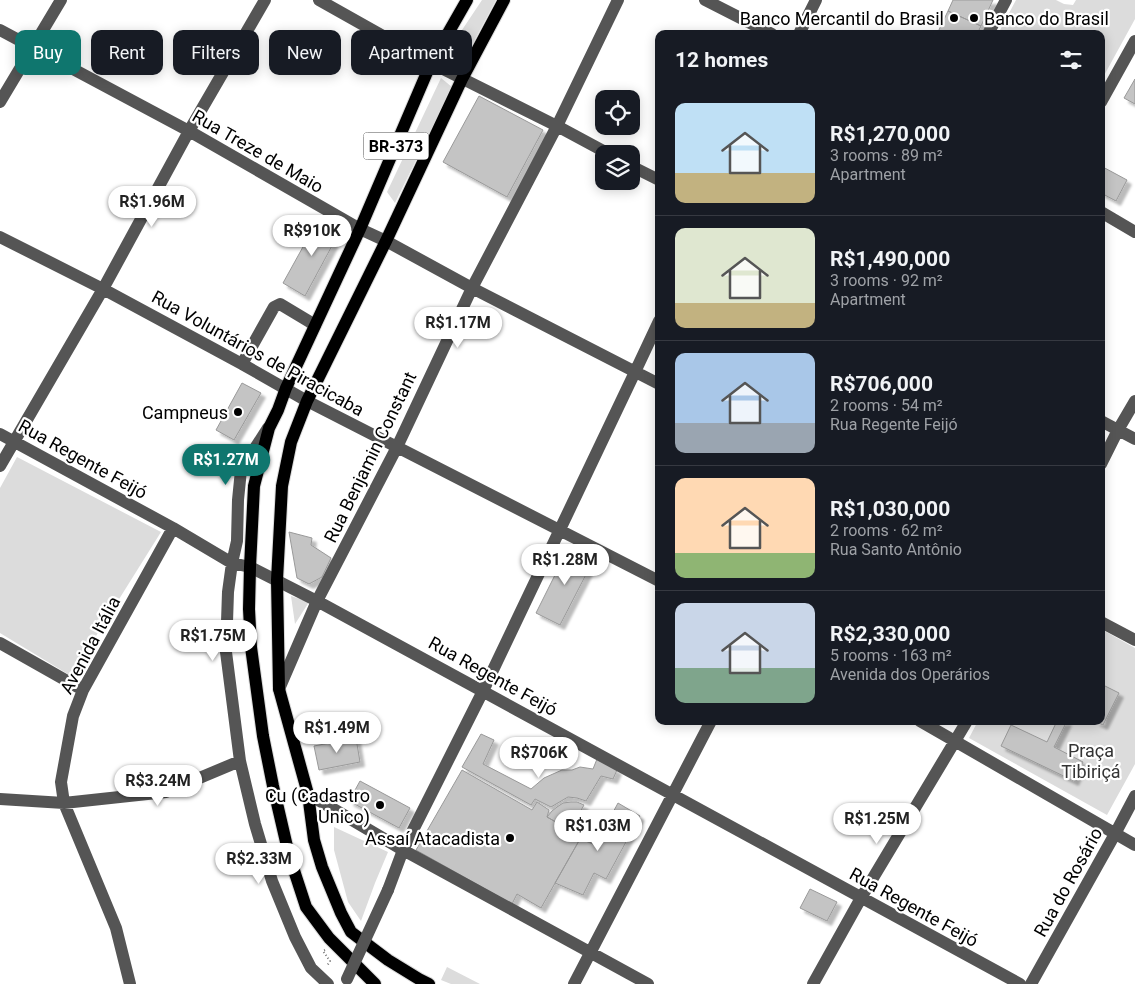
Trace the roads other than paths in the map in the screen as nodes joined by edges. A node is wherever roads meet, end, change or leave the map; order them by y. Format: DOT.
graph roads {
  1 [pos="61,0"];
  2 [pos="266,0"];
  3 [pos="319,0"];
  4 [pos="467,0"];
  5 [pos="504,0"];
  6 [pos="618,0"];
  7 [pos="705,0"];
  8 [pos="816,0"];
  9 [pos="1006,0"];
  10 [pos="0,30"];
  11 [pos="43,30"];
  12 [pos="372,30"];
  13 [pos="450,30"];
  14 [pos="764,30"];
  15 [pos="801,30"];
  16 [pos="990,30"];
  17 [pos="15,38"];
  18 [pos="1135,41"];
  19 [pos="81,73"];
  20 [pos="16,75"];
  21 [pos="426,75"];
  22 [pos="454,75"];
  23 [pos="462,79"];
  24 [pos="1105,95"];
  25 [pos="0,102"];
  26 [pos="557,126"];
  27 [pos="189,132"];
  28 [pos="595,146"];
  29 [pos="640,170"];
  30 [pos="655,178"];
  31 [pos="1105,214"];
  32 [pos="360,229"];
  33 [pos="1135,232"];
  34 [pos="0,237"];
  35 [pos="386,242"];
  36 [pos="472,288"];
  37 [pos="103,289"];
  38 [pos="315,326"];
  39 [pos="655,329"];
  40 [pos="242,364"];
  41 [pos="636,372"];
  42 [pos="655,382"];
  43 [pos="286,388"];
  44 [pos="307,401"];
  45 [pos="1135,401"];
  46 [pos="1105,423"];
  47 [pos="269,428"];
  48 [pos="1118,430"];
  49 [pos="0,434"];
  50 [pos="1135,439"];
  51 [pos="14,442"];
  52 [pos="397,447"];
  53 [pos="1105,456"];
  54 [pos="0,466"];
  55 [pos="173,528"];
  56 [pos="560,531"];
  57 [pos="232,563"];
  58 [pos="250,567"];
  59 [pos="655,579"];
  60 [pos="277,580"];
  61 [pos="317,601"];
  62 [pos="1105,624"];
  63 [pos="1135,640"];
  64 [pos="0,643"];
  65 [pos="83,690"];
  66 [pos="279,690"];
  67 [pos="483,691"];
  68 [pos="709,725"];
  69 [pos="927,725"];
  70 [pos="965,725"];
  71 [pos="956,741"];
  72 [pos="240,761"];
  73 [pos="308,794"];
  74 [pos="673,795"];
  75 [pos="1135,796"];
  76 [pos="0,798"];
  77 [pos="64,803"];
  78 [pos="1115,834"];
  79 [pos="1135,845"];
  80 [pos="403,850"];
  81 [pos="861,898"];
  82 [pos="591,953"];
  83 [pos="345,982"];
  84 [pos="130,984"];
  85 [pos="328,984"];
  86 [pos="376,984"];
  87 [pos="430,984"];
  88 [pos="574,984"];
  89 [pos="648,984"];
  90 [pos="813,984"];
  91 [pos="1020,984"];
  92 [pos="1031,984"];
  1 -- 11 [label="street"];
  2 -- 27 [label="street"];
  3 -- 12 [label="street"];
  4 -- 13 [label="main road, BR-373"];
  5 -- 23 [label="main road, BR-373"];
  6 -- 26 [label="street, Rua Benjamin Constant"];
  7 -- 14 [label="street"];
  8 -- 15 [label="street"];
  9 -- 16 [label="street"];
  10 -- 17 [label="street, Rua Treze de Maio"];
  18 -- 24 [label="street"];
  19 -- 27 [label="street, Rua Treze de Maio"];
  20 -- 25 [label="street"];
  21 -- 32 [label="main road, BR-373"];
  22 -- 23 [label="street"];
  23 -- 26 [label="street"];
  23 -- 35 [label="main road, BR-373"];
  26 -- 28 [label="street"];
  26 -- 36 [label="street, Rua Benjamin Constant"];
  27 -- 32 [label="street, Rua Treze de Maio"];
  27 -- 37 [label="street"];
  29 -- 30 [label="street"];
  31 -- 33 [label="street"];
  32 -- 35 [label="street, Rua Treze de Maio"];
  32 -- 38 [label="main road, BR-373"];
  34 -- 37 [label="street, Rua Voluntários de Piracicaba"];
  35 -- 36 [label="street, Rua Treze de Maio"];
  35 -- 44 [label="main road, BR-373"];
  36 -- 41 [label="street, Rua Treze de Maio"];
  36 -- 52 [label="street, Rua Benjamin Constant"];
  37 -- 40 [label="street, Rua Voluntários de Piracicaba"];
  37 -- 51 [label="street"];
  38 -- 40 [label="street"];
  38 -- 43 [label="main road, BR-373"];
  39 -- 41 [label="street"];
  40 -- 43 [label="street, Rua Voluntários de Piracicaba"];
  41 -- 42 [label="street, Rua Treze de Maio"];
  41 -- 56 [label="street"];
  43 -- 44 [label="street, Rua Voluntários de Piracicaba"];
  43 -- 47 [label="main road, BR-373"];
  44 -- 52 [label="street, Rua Voluntários de Piracicaba"];
  44 -- 60 [label="main road, BR-373"];
  45 -- 48 [label="street"];
  46 -- 48 [label="street"];
  47 -- 57 [label="street"];
  47 -- 58 [label="main road, BR-373"];
  48 -- 50 [label="street"];
  48 -- 53 [label="street"];
  49 -- 51 [label="street, Rua Regente Feijó"];
  51 -- 54 [label="street"];
  51 -- 55 [label="street, Rua Regente Feijó"];
  52 -- 56 [label="street, Rua Voluntários de Piracicaba"];
  52 -- 61 [label="street, Rua Benjamin Constant"];
  55 -- 57 [label="street, Rua Regente Feijó"];
  55 -- 65 [label="street, Avenida Itália"];
  56 -- 59 [label="street, Rua Voluntários de Piracicaba"];
  56 -- 67 [label="street"];
  57 -- 58 [label="street, Rua Regente Feijó"];
  57 -- 72 [label="street"];
  58 -- 60 [label="street, Rua Regente Feijó"];
  58 -- 86 [label="main road, BR-373"];
  60 -- 61 [label="street, Rua Regente Feijó"];
  60 -- 66 [label="main road, BR-373"];
  61 -- 66 [label="street, Rua Benjamin Constant"];
  61 -- 67 [label="street, Rua Regente Feijó"];
  62 -- 63 [label="street"];
  64 -- 65 [label="street"];
  65 -- 77 [label="street, Avenida Itália"];
  66 -- 73 [label="main road, BR-373"];
  67 -- 74 [label="street, Rua Regente Feijó"];
  67 -- 80 [label="street"];
  68 -- 74 [label="street"];
  69 -- 71 [label="street"];
  70 -- 71 [label="street"];
  71 -- 78 [label="street"];
  71 -- 81 [label="street"];
  72 -- 77 [label="street"];
  72 -- 85 [label="street"];
  73 -- 80 [label="street"];
  73 -- 87 [label="main road, BR-373"];
  74 -- 81 [label="street, Rua Regente Feijó"];
  74 -- 82 [label="street"];
  75 -- 78 [label="street, Rua do Rosário"];
  76 -- 77 [label="street"];
  77 -- 84 [label="street, Avenida Itália"];
  78 -- 79 [label="street"];
  78 -- 92 [label="street, Rua do Rosário"];
  80 -- 82 [label="street"];
  80 -- 83 [label="street, bridge"];
  81 -- 90 [label="street"];
  81 -- 91 [label="street, Rua Regente Feijó"];
  82 -- 88 [label="street"];
  82 -- 89 [label="street"];
}
